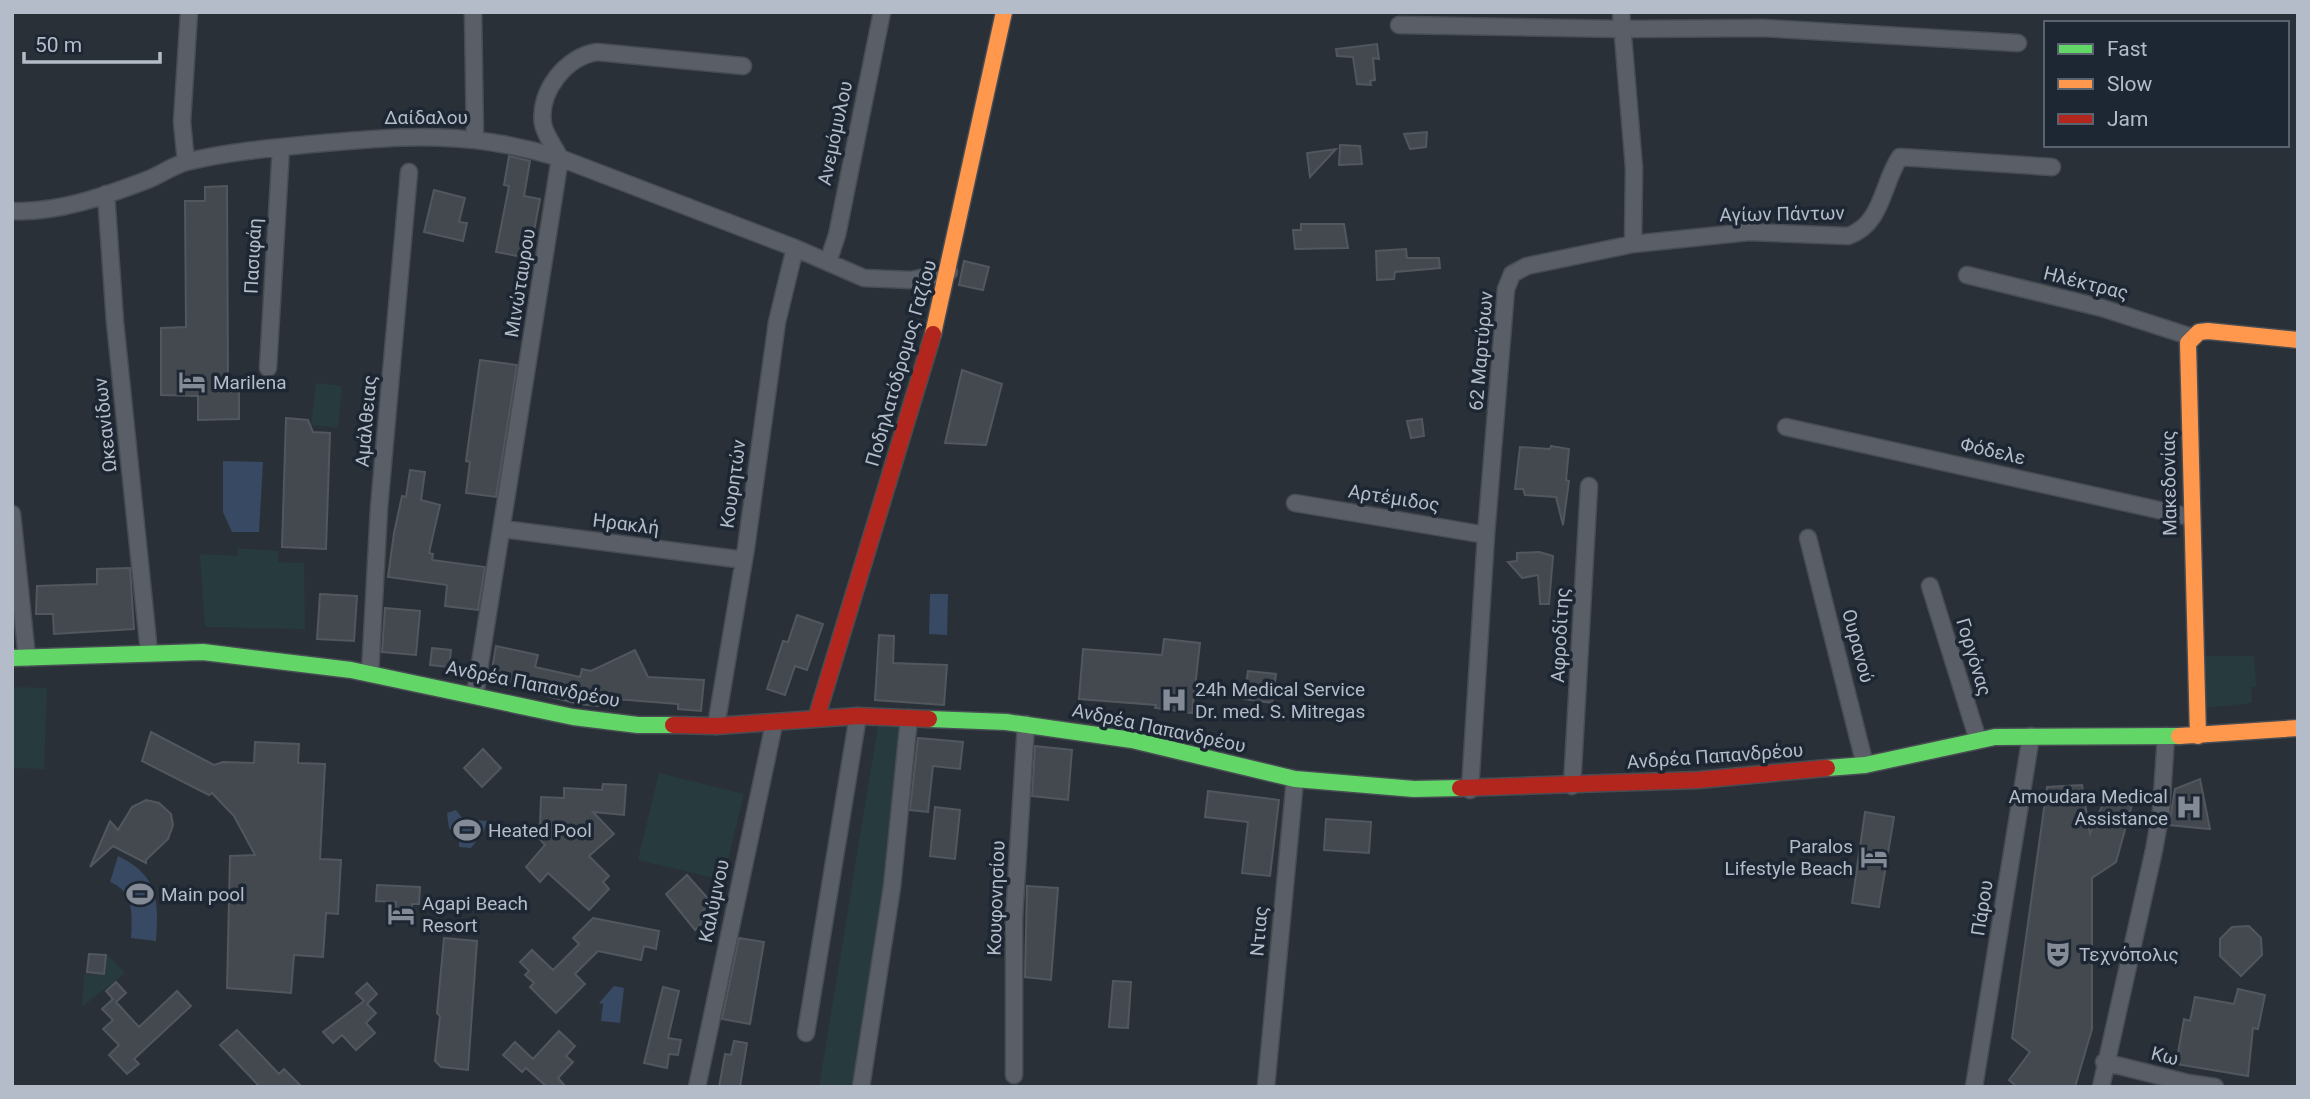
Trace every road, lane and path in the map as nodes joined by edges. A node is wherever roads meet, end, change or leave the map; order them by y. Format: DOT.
graph roads {
  1 [pos="189,12"];
  2 [pos="473,12"];
  3 [pos="882,12"];
  4 [pos="1004,12"];
  5 [pos="1621,12"];
  6 [pos="1399,25"];
  7 [pos="1624,29"];
  8 [pos="2018,43"];
  9 [pos="743,66"];
  10 [pos="475,138"];
  11 [pos="281,147"];
  12 [pos="561,158"];
  13 [pos="186,162"];
  14 [pos="2052,167"];
  15 [pos="409,172"];
  16 [pos="106,194"];
  17 [pos="12,211"];
  18 [pos="1633,244"];
  19 [pos="794,248"];
  20 [pos="828,262"];
  21 [pos="949,272"];
  22 [pos="1967,275"];
  23 [pos="2192,337"];
  24 [pos="2298,340"];
  25 [pos="268,368"];
  26 [pos="1786,426"];
  27 [pos="1589,486"];
  28 [pos="1295,503"];
  29 [pos="12,514"];
  30 [pos="2190,517"];
  31 [pos="503,530"];
  32 [pos="1486,535"];
  33 [pos="1808,538"];
  34 [pos="744,560"];
  35 [pos="1930,586"];
  36 [pos="149,652"];
  37 [pos="19,658"];
  38 [pos="369,674"];
  39 [pos="475,695"];
  40 [pos="858,716"];
  41 [pos="909,718"];
  42 [pos="816,719"];
  43 [pos="774,724"];
  44 [pos="1026,724"];
  45 [pos="716,726"];
  46 [pos="2298,728"];
  47 [pos="2031,736"];
  48 [pos="2166,736"];
  49 [pos="2198,736"];
  50 [pos="1978,740"];
  51 [pos="1864,765"];
  52 [pos="1295,779"];
  53 [pos="1573,786"];
  54 [pos="1470,790"];
  55 [pos="806,1033"];
  56 [pos="2105,1062"];
  57 [pos="1014,1075"];
  58 [pos="696,1087"];
  59 [pos="862,1087"];
  60 [pos="1266,1087"];
  61 [pos="1974,1087"];
  62 [pos="2101,1087"];
  63 [pos="2215,1087"];
  1 -- 13 [label="street"];
  2 -- 10 [label="street"];
  3 -- 20 [label="street, Ανεμόμυλου"];
  4 -- 21 [label="main road, Ποδηλατόδρομος Γαζίου"];
  5 -- 7 [label="street"];
  6 -- 7 [label="street"];
  7 -- 8 [label="street"];
  7 -- 18 [label="street"];
  9 -- 12 [label="street"];
  10 -- 11 [label="street, Δαίδαλου"];
  10 -- 12 [label="street, Δαίδαλου"];
  11 -- 13 [label="street, Δαίδαλου"];
  11 -- 25 [label="street, Πασιφάη"];
  12 -- 19 [label="street, Δαίδαλου"];
  12 -- 31 [label="street, Μινώταυρου"];
  13 -- 16 [label="street, Δαίδαλου"];
  14 -- 18 [label="street, Αγίων Πάντων"];
  15 -- 38 [label="street, Αμάλθειας"];
  16 -- 17 [label="street, Δαίδαλου"];
  16 -- 36 [label="street, Ωκεανίδων"];
  18 -- 32 [label="street, 62 Μαρτύρων"];
  19 -- 20 [label="street, Δαίδαλου"];
  19 -- 34 [label="street, Κουρητών"];
  20 -- 21 [label="street, Δαίδαλου"];
  21 -- 42 [label="main road, Ποδηλατόδρομος Γαζίου"];
  22 -- 23 [label="street, Ηλέκτρας"];
  23 -- 24 [label="main road"];
  23 -- 30 [label="main road, Μακεδονίας"];
  26 -- 30 [label="street, Φόδελε"];
  27 -- 53 [label="street, Αφροδίτης"];
  28 -- 32 [label="street, Αρτέμιδος"];
  29 -- 37 [label="street"];
  30 -- 49 [label="main road, Μακεδονίας"];
  31 -- 34 [label="street, Ηρακλή"];
  31 -- 39 [label="street, Μινώταυρου"];
  32 -- 54 [label="street, 62 Μαρτύρων"];
  33 -- 51 [label="street, Ουρανού"];
  34 -- 45 [label="street, Κουρητών"];
  35 -- 50 [label="street, Γοργόνας"];
  36 -- 37 [label="main road, Ανδρέα Παπανδρέου"];
  36 -- 38 [label="main road, Ανδρέα Παπανδρέου"];
  38 -- 39 [label="main road, Ανδρέα Παπανδρέου"];
  39 -- 45 [label="main road, Ανδρέα Παπανδρέου"];
  40 -- 41 [label="main road, Ανδρέα Παπανδρέου"];
  40 -- 42 [label="main road, Ανδρέα Παπανδρέου"];
  40 -- 55 [label="street"];
  41 -- 44 [label="main road, Ανδρέα Παπανδρέου"];
  41 -- 59 [label="street"];
  42 -- 43 [label="main road, Ανδρέα Παπανδρέου"];
  43 -- 45 [label="main road, Ανδρέα Παπανδρέου"];
  43 -- 58 [label="street, Καλύμνου"];
  44 -- 52 [label="main road, Ανδρέα Παπανδρέου"];
  44 -- 57 [label="street, Κουφονησίου"];
  46 -- 49 [label="main road, Ανδρέα Παπανδρέου"];
  47 -- 48 [label="main road, Ανδρέα Παπανδρέου"];
  47 -- 50 [label="main road, Ανδρέα Παπανδρέου"];
  47 -- 61 [label="street, Πάρου"];
  48 -- 49 [label="main road, Ανδρέα Παπανδρέου"];
  48 -- 56 [label="street"];
  50 -- 51 [label="main road, Ανδρέα Παπανδρέου"];
  51 -- 53 [label="main road, Ανδρέα Παπανδρέου"];
  52 -- 54 [label="main road, Ανδρέα Παπανδρέου"];
  52 -- 60 [label="street, Ντιας"];
  53 -- 54 [label="main road, Ανδρέα Παπανδρέου"];
  56 -- 62 [label="street"];
  56 -- 63 [label="street, Κω"];
}
